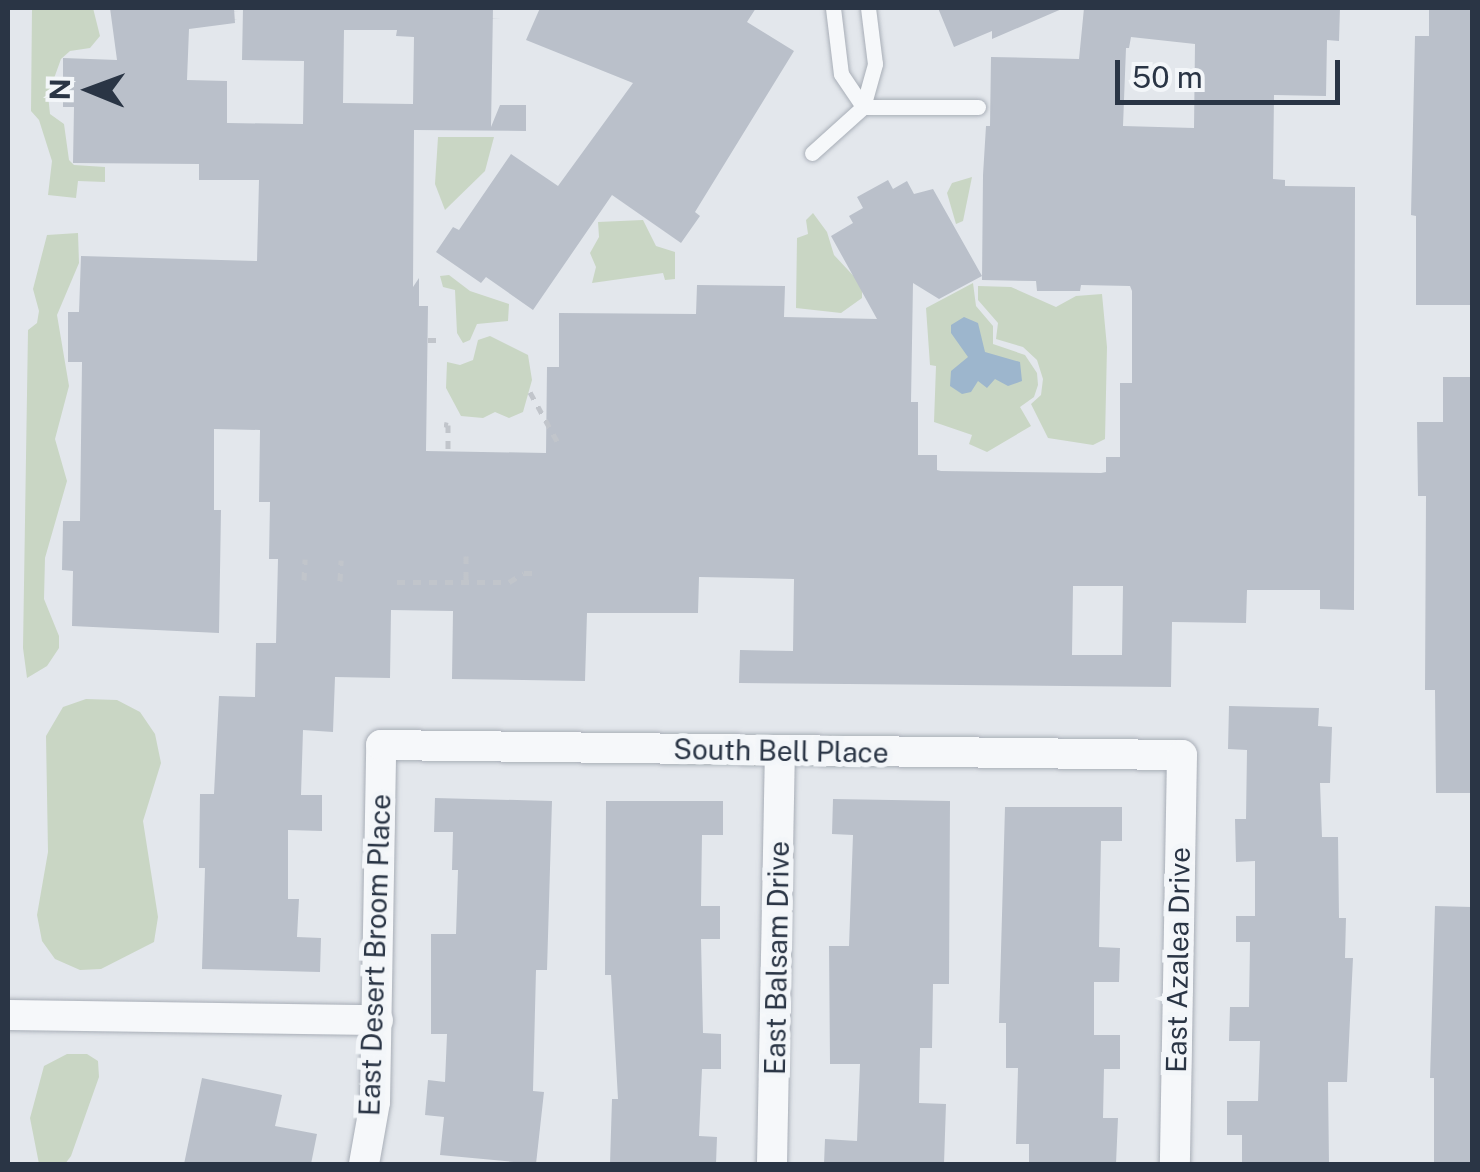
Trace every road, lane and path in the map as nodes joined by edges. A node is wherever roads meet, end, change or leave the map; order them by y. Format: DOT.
graph roads {
  1 [pos="832,8"];
  2 [pos="868,8"];
  3 [pos="864,107"];
  4 [pos="978,107"];
  5 [pos="812,153"];
  6 [pos="428,340"];
  7 [pos="442,340"];
  8 [pos="530,392"];
  9 [pos="444,424"];
  10 [pos="558,442"];
  11 [pos="448,452"];
  12 [pos="466,556"];
  13 [pos="304,559"];
  14 [pos="341,560"];
  15 [pos="540,573"];
  16 [pos="304,580"];
  17 [pos="340,581"];
  18 [pos="398,582"];
  19 [pos="466,582"];
  20 [pos="380,745"];
  21 [pos="780,751"];
  22 [pos="1182,755"];
  23 [pos="8,1015"];
  24 [pos="378,1020"];
  25 [pos="364,1164"];
  26 [pos="772,1164"];
  27 [pos="1175,1164"];
  1 -- 3 [label="lane"];
  2 -- 3 [label="lane"];
  3 -- 4 [label="lane"];
  3 -- 5 [label="lane"];
  6 -- 7 [label="path"];
  8 -- 10 [label="path"];
  9 -- 11 [label="path"];
  12 -- 19 [label="path"];
  13 -- 16 [label="path"];
  14 -- 17 [label="path"];
  15 -- 19 [label="path"];
  18 -- 19 [label="path"];
  20 -- 21 [label="street, South Bell Place"];
  20 -- 24 [label="street, East Desert Broom Place"];
  21 -- 22 [label="street, South Bell Place"];
  21 -- 26 [label="street, East Balsam Drive"];
  22 -- 27 [label="street, East Azalea Drive"];
  23 -- 24 [label="street"];
  24 -- 25 [label="street, East Desert Broom Place"];
}
